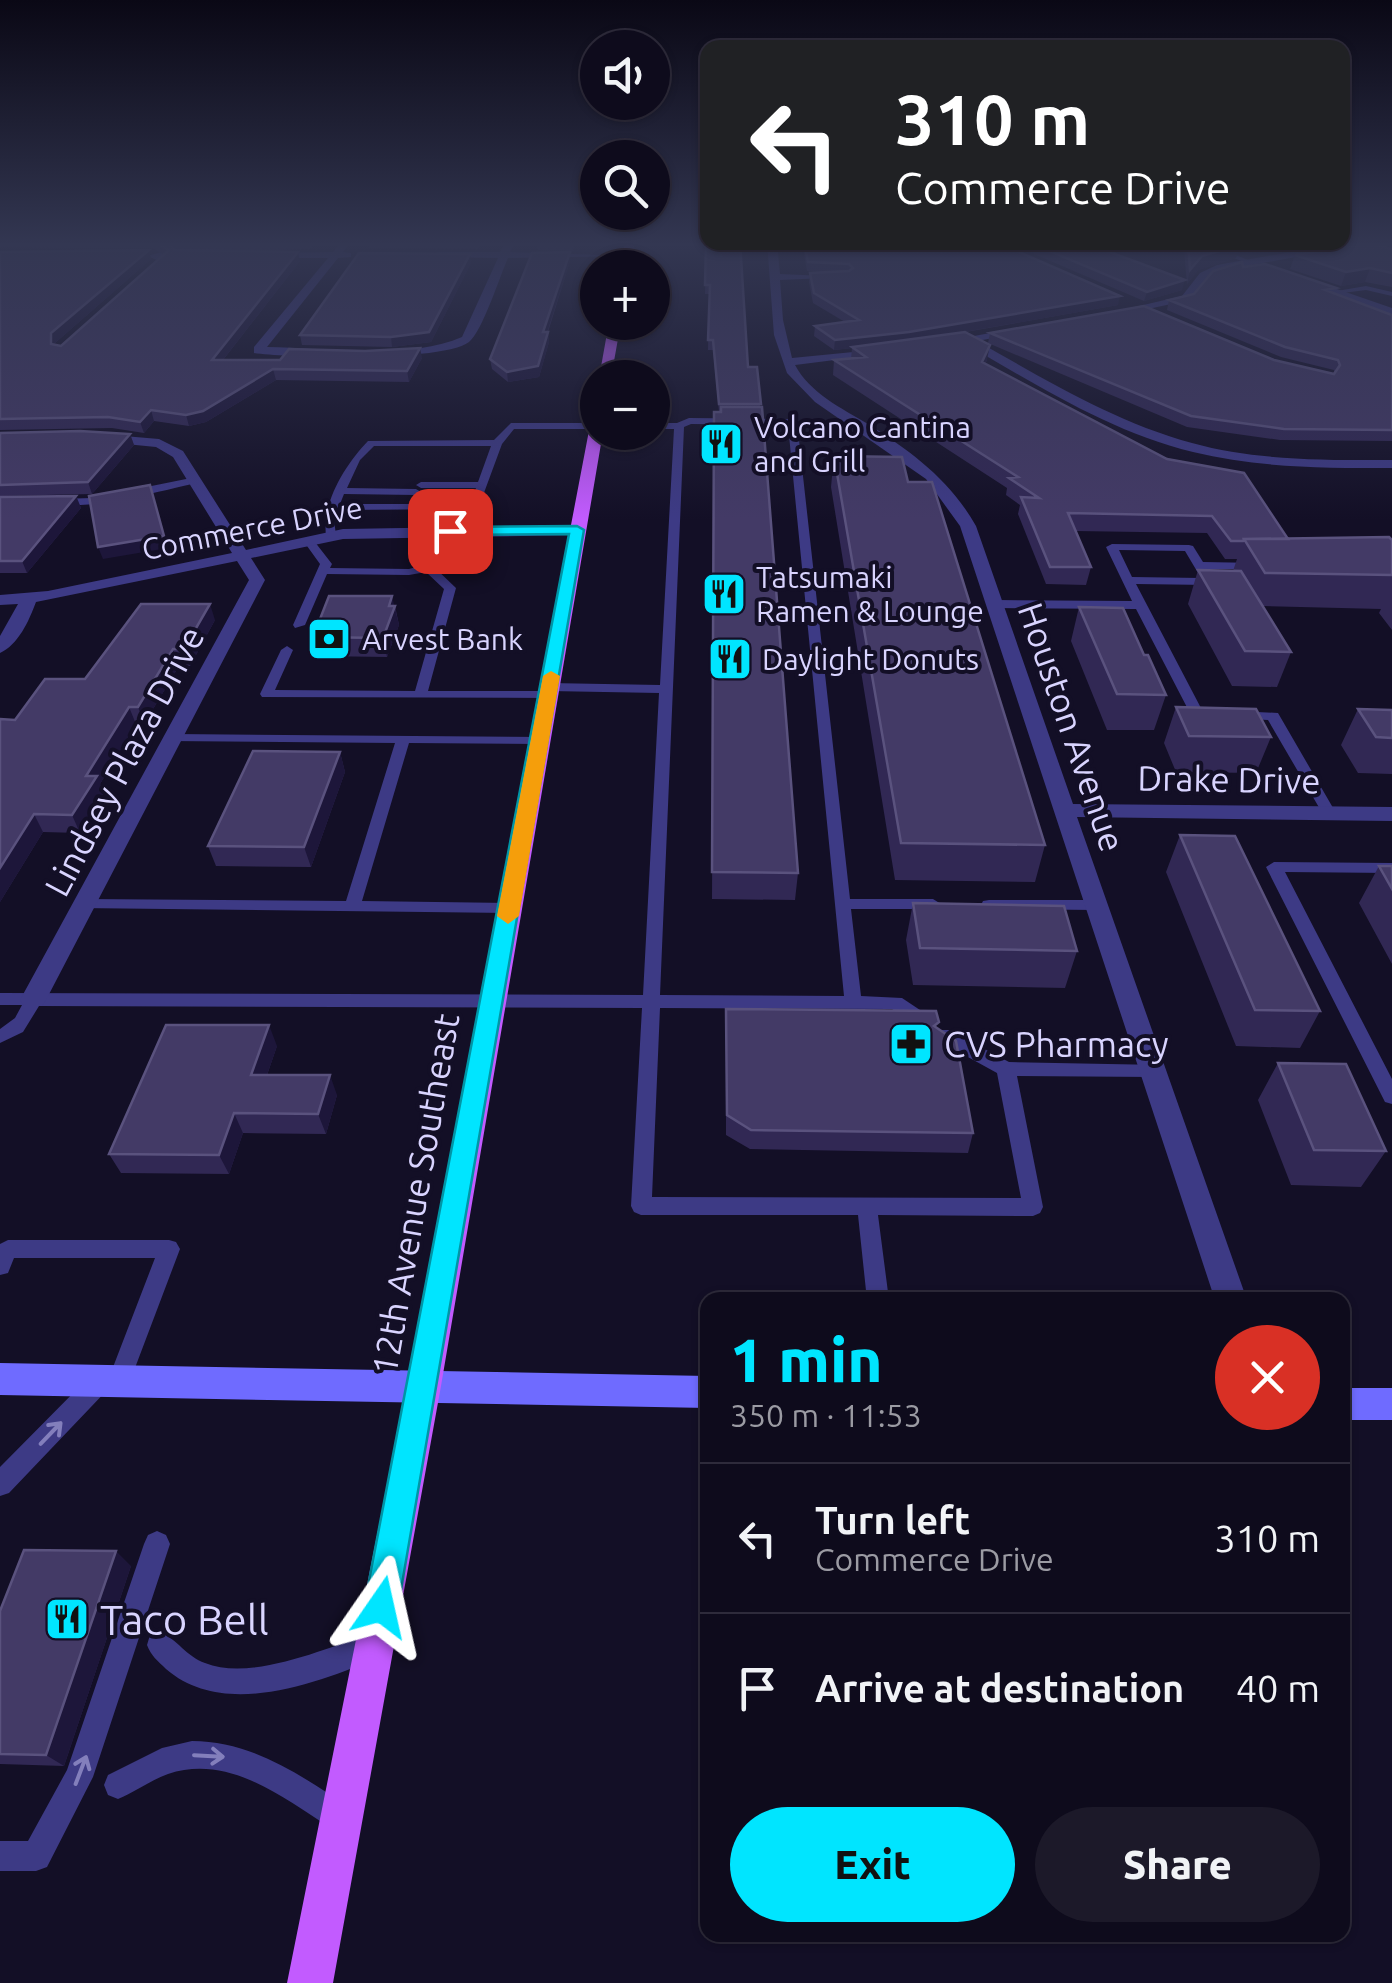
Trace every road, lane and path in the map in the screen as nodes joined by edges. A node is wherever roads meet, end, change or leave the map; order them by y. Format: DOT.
graph roads {
  1 [pos="271,335"];
  2 [pos="469,335"];
  3 [pos="783,335"];
  4 [pos="991,335"];
  5 [pos="965,339"];
  6 [pos="927,346"];
  7 [pos="889,352"];
  8 [pos="787,362"];
  9 [pos="580,424"];
  10 [pos="670,426"];
  11 [pos="679,426"];
  12 [pos="78,438"];
  13 [pos="497,442"];
  14 [pos="592,450"];
  15 [pos="1392,464"];
  16 [pos="196,480"];
  17 [pos="422,492"];
  18 [pos="481,492"];
  19 [pos="339,495"];
  20 [pos="37,503"];
  21 [pos="577,530"];
  22 [pos="450,531"];
  23 [pos="331,536"];
  24 [pos="307,539"];
  25 [pos="240,553"];
  26 [pos="1199,565"];
  27 [pos="1276,566"];
  28 [pos="428,568"];
  29 [pos="323,571"];
  30 [pos="1129,580"];
  31 [pos="29,598"];
  32 [pos="0,600"];
  33 [pos="996,604"];
  34 [pos="1140,605"];
  35 [pos="299,625"];
  36 [pos="0,648"];
  37 [pos="287,650"];
  38 [pos="667,688"];
  39 [pos="548,691"];
  40 [pos="420,695"];
  41 [pos="173,738"];
  42 [pos="403,740"];
  43 [pos="540,740"];
  44 [pos="1066,810"];
  45 [pos="1330,813"];
  46 [pos="1392,814"];
  47 [pos="1392,868"];
  48 [pos="84,904"];
  49 [pos="842,904"];
  50 [pos="960,904"];
  51 [pos="980,905"];
  52 [pos="1098,905"];
  53 [pos="352,906"];
  54 [pos="510,908"];
  55 [pos="0,999"];
  56 [pos="32,1000"];
  57 [pos="853,1002"];
  58 [pos="492,1003"];
  59 [pos="652,1003"];
  60 [pos="923,1021"];
  61 [pos="942,1035"];
  62 [pos="0,1036"];
  63 [pos="1006,1069"];
  64 [pos="1154,1070"];
  65 [pos="1392,1098"];
  66 [pos="867,1207"];
  67 [pos="0,1266"];
  68 [pos="877,1292"];
  69 [pos="1228,1292"];
  70 [pos="0,1379"];
  71 [pos="110,1381"];
  72 [pos="424,1386"];
  73 [pos="700,1392"];
  74 [pos="1350,1404"];
  75 [pos="1392,1404"];
  76 [pos="0,1484"];
  77 [pos="157,1544"];
  78 [pos="160,1645"];
  79 [pos="374,1646"];
  80 [pos="118,1785"];
  81 [pos="341,1818"];
  82 [pos="0,1856"];
  83 [pos="310,1983"];
  1 -- 2 [label="street"];
  3 -- 8 [label="street"];
  4 -- 5 [label="street"];
  5 -- 6 [label="street"];
  5 -- 15 [label="street"];
  7 -- 8 [label="street"];
  8 -- 33 [label="street, Houston Avenue"];
  9 -- 13 [label="lane"];
  10 -- 11 [label="lane"];
  11 -- 38 [label="lane"];
  11 -- 49 [label="lane"];
  12 -- 16 [label="street"];
  13 -- 18 [label="lane"];
  13 -- 19 [label="lane"];
  14 -- 21 [label="main road, 12th Avenue Southeast"];
  16 -- 20 [label="lane"];
  16 -- 25 [label="street"];
  17 -- 18 [label="lane"];
  17 -- 18 [label="lane"];
  17 -- 19 [label="lane"];
  17 -- 19 [label="lane"];
  18 -- 19 [label="lane"];
  19 -- 23 [label="lane"];
  21 -- 22 [label="street, Commerce Drive"];
  21 -- 39 [label="main road, 12th Avenue Southeast"];
  22 -- 23 [label="street, Commerce Drive"];
  22 -- 28 [label="lane"];
  23 -- 24 [label="street, Commerce Drive"];
  24 -- 25 [label="street, Commerce Drive"];
  24 -- 29 [label="lane"];
  25 -- 31 [label="street, Commerce Drive"];
  25 -- 41 [label="street, Lindsey Plaza Drive"];
  26 -- 27 [label="lane"];
  26 -- 30 [label="lane"];
  26 -- 30 [label="lane"];
  28 -- 29 [label="lane"];
  28 -- 40 [label="lane"];
  29 -- 35 [label="lane"];
  30 -- 34 [label="lane"];
  31 -- 32 [label="street, Commerce Drive"];
  31 -- 36 [label="street"];
  33 -- 34 [label="lane"];
  33 -- 44 [label="street, Houston Avenue"];
  34 -- 45 [label="lane"];
  37 -- 40 [label="lane"];
  38 -- 39 [label="lane"];
  38 -- 59 [label="lane"];
  39 -- 40 [label="lane"];
  39 -- 43 [label="main road, 12th Avenue Southeast"];
  41 -- 42 [label="lane"];
  41 -- 48 [label="street, Lindsey Plaza Drive"];
  42 -- 43 [label="lane"];
  42 -- 53 [label="lane"];
  43 -- 54 [label="main road, 12th Avenue Southeast"];
  44 -- 45 [label="street, Drake Drive"];
  44 -- 52 [label="street, Houston Avenue"];
  45 -- 46 [label="street, Drake Drive"];
  47 -- 65 [label="lane"];
  48 -- 53 [label="lane"];
  48 -- 56 [label="street, Lindsey Plaza Drive"];
  49 -- 50 [label="lane"];
  49 -- 57 [label="lane"];
  51 -- 52 [label="lane"];
  52 -- 64 [label="street, Houston Avenue"];
  53 -- 54 [label="lane"];
  54 -- 58 [label="main road, 12th Avenue Southeast"];
  55 -- 56 [label="lane"];
  56 -- 58 [label="lane"];
  56 -- 62 [label="lane"];
  57 -- 59 [label="lane"];
  57 -- 60 [label="lane"];
  58 -- 59 [label="lane"];
  58 -- 72 [label="main road, 12th Avenue Southeast"];
  59 -- 66 [label="lane"];
  61 -- 63 [label="lane"];
  63 -- 64 [label="lane"];
  63 -- 66 [label="lane"];
  64 -- 69 [label="street, Houston Avenue"];
  66 -- 68 [label="lane"];
  67 -- 71 [label="lane"];
  70 -- 71 [label="street"];
  71 -- 72 [label="street"];
  76 -- 71 [label="lane, one-way"];
  72 -- 73 [label="street"];
  72 -- 79 [label="main road, 12th Avenue Southeast"];
  74 -- 75 [label="street"];
  82 -- 77 [label="lane, one-way"];
  78 -- 79 [label="lane"];
  79 -- 81 [label="main road, 12th Avenue Southeast"];
  80 -- 81 [label="lane, one-way"];
  81 -- 83 [label="main road, 12th Avenue Southeast"];
}
